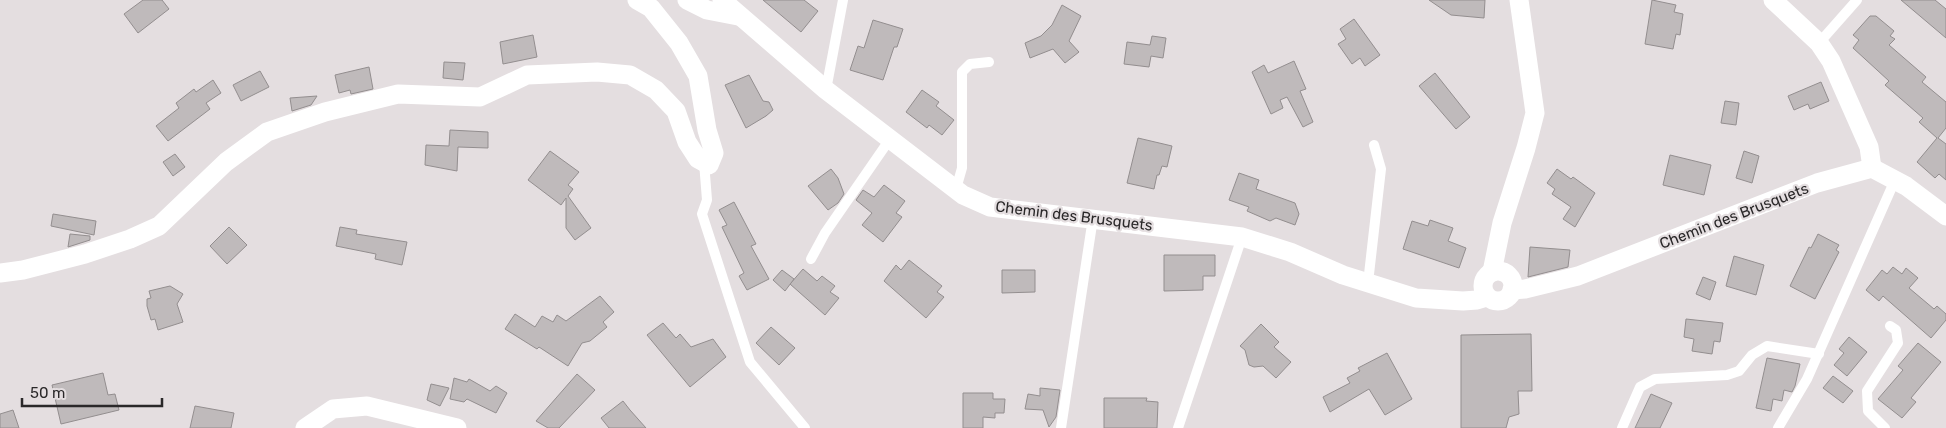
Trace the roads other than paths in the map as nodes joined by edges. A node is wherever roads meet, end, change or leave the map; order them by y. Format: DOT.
graph roads {
  1 [pos="637,0"];
  2 [pos="687,0"];
  3 [pos="722,0"];
  4 [pos="843,0"];
  5 [pos="1519,0"];
  6 [pos="1773,0"];
  7 [pos="1857,0"];
  8 [pos="742,16"];
  9 [pos="1819,43"];
  10 [pos="989,62"];
  11 [pos="826,90"];
  12 [pos="890,139"];
  13 [pos="1374,145"];
  14 [pos="704,162"];
  15 [pos="1872,168"];
  16 [pos="1895,180"];
  17 [pos="956,189"];
  18 [pos="1946,216"];
  19 [pos="1093,218"];
  20 [pos="1242,236"];
  21 [pos="811,259"];
  22 [pos="1492,272"];
  23 [pos="0,273"];
  24 [pos="1368,283"];
  25 [pos="1512,290"];
  26 [pos="1487,297"];
  27 [pos="1890,326"];
  28 [pos="1819,354"];
  29 [pos="417,423"];
  30 [pos="305,428"];
  31 [pos="456,428"];
  32 [pos="805,428"];
  33 [pos="1061,428"];
  34 [pos="1178,428"];
  35 [pos="1622,428"];
  36 [pos="1778,428"];
  37 [pos="1885,428"];
  1 -- 14 [label="street"];
  2 -- 8 [label="street"];
  3 -- 8 [label="street, Chemin des Brusquets"];
  4 -- 11 [label="lane"];
  5 -- 22 [label="street"];
  6 -- 9 [label="street"];
  7 -- 9 [label="lane"];
  8 -- 11 [label="street, Chemin des Brusquets"];
  9 -- 15 [label="street"];
  10 -- 17 [label="lane"];
  11 -- 12 [label="street, Chemin des Brusquets"];
  12 -- 17 [label="street, Chemin des Brusquets"];
  12 -- 21 [label="lane"];
  13 -- 24 [label="lane"];
  14 -- 23 [label="street"];
  14 -- 32 [label="lane"];
  15 -- 16 [label="street"];
  15 -- 25 [label="street, Chemin des Brusquets"];
  16 -- 18 [label="street"];
  16 -- 28 [label="lane"];
  17 -- 19 [label="street, Chemin des Brusquets"];
  19 -- 20 [label="street, Chemin des Brusquets"];
  19 -- 33 [label="lane"];
  20 -- 24 [label="street, Chemin des Brusquets"];
  20 -- 34 [label="lane"];
  22 -- 25 [label="street"];
  22 -- 26 [label="street"];
  24 -- 26 [label="street, Chemin des Brusquets"];
  25 -- 26 [label="street"];
  27 -- 37 [label="lane"];
  28 -- 35 [label="lane"];
  28 -- 36 [label="lane"];
  29 -- 30 [label="street"];
  29 -- 31 [label="street"];
}
